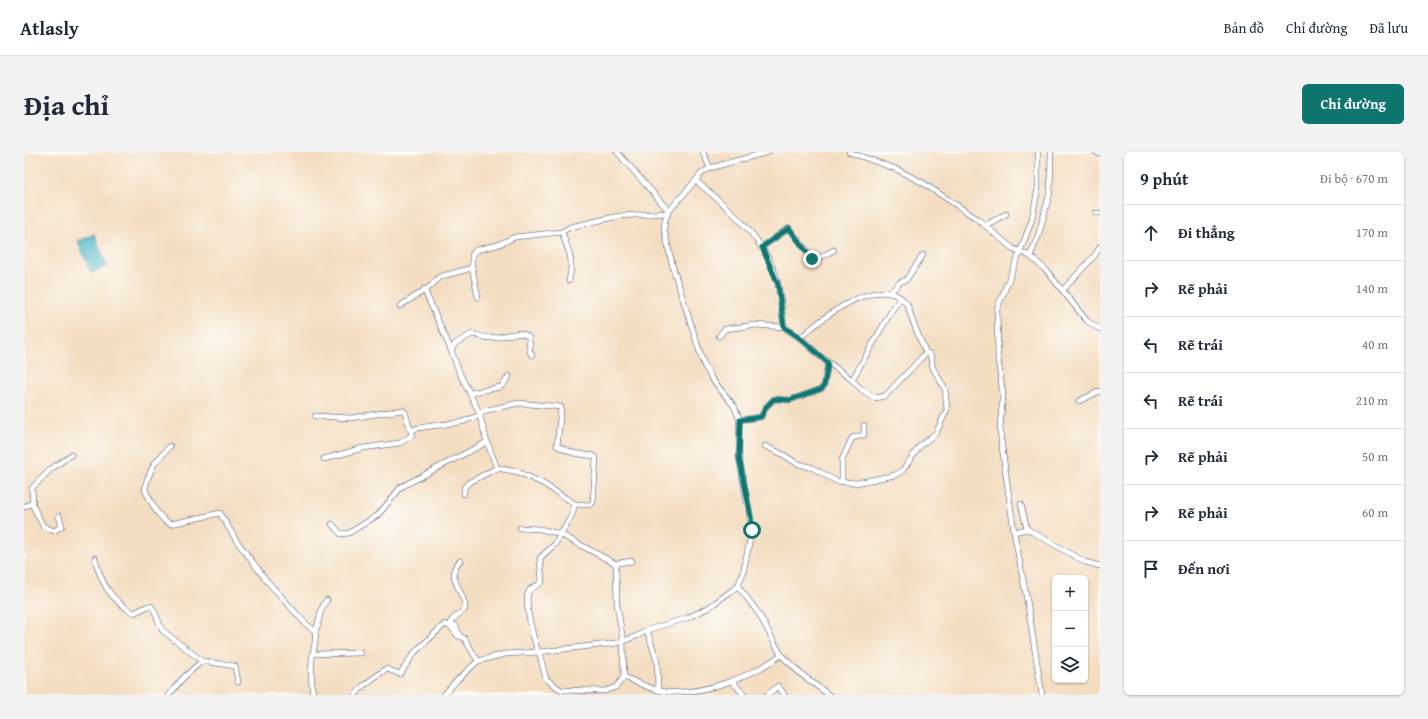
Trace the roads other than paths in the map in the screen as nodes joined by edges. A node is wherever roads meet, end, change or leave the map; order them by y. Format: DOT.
graph roads {
  1 [pos="617,152"];
  2 [pos="703,152"];
  3 [pos="768,152"];
  4 [pos="849,152"];
  5 [pos="1038,152"];
  6 [pos="1051,152"];
  7 [pos="1096,152"];
  8 [pos="1100,154"];
  9 [pos="710,168"];
  10 [pos="696,181"];
  11 [pos="668,212"];
  12 [pos="1006,214"];
  13 [pos="986,226"];
  14 [pos="562,232"];
  15 [pos="762,247"];
  16 [pos="1100,247"];
  17 [pos="834,250"];
  18 [pos="1025,254"];
  19 [pos="924,255"];
  20 [pos="472,268"];
  21 [pos="569,281"];
  22 [pos="424,289"];
  23 [pos="1063,290"];
  24 [pos="890,294"];
  25 [pos="478,296"];
  26 [pos="900,299"];
  27 [pos="400,306"];
  28 [pos="784,327"];
  29 [pos="1100,329"];
  30 [pos="719,336"];
  31 [pos="800,338"];
  32 [pos="451,350"];
  33 [pos="926,353"];
  34 [pos="532,355"];
  35 [pos="828,363"];
  36 [pos="509,376"];
  37 [pos="852,380"];
  38 [pos="1100,391"];
  39 [pos="470,393"];
  40 [pos="1079,401"];
  41 [pos="479,414"];
  42 [pos="315,416"];
  43 [pos="740,420"];
  44 [pos="864,425"];
  45 [pos="412,435"];
  46 [pos="487,442"];
  47 [pos="170,446"];
  48 [pos="765,446"];
  49 [pos="71,455"];
  50 [pos="324,459"];
  51 [pos="497,468"];
  52 [pos="842,480"];
  53 [pos="464,494"];
  54 [pos="32,503"];
  55 [pos="575,504"];
  56 [pos="1021,504"];
  57 [pos="24,507"];
  58 [pos="59,516"];
  59 [pos="332,524"];
  60 [pos="520,528"];
  61 [pos="1027,529"];
  62 [pos="1014,532"];
  63 [pos="560,534"];
  64 [pos="95,558"];
  65 [pos="460,561"];
  66 [pos="632,561"];
  67 [pos="616,564"];
  68 [pos="1100,566"];
  69 [pos="738,586"];
  70 [pos="327,600"];
  71 [pos="648,630"];
  72 [pos="315,631"];
  73 [pos="461,636"];
  74 [pos="623,641"];
  75 [pos="539,652"];
  76 [pos="361,653"];
  77 [pos="313,654"];
  78 [pos="781,655"];
  79 [pos="202,661"];
  80 [pos="478,661"];
  81 [pos="624,677"];
  82 [pos="732,681"];
  83 [pos="238,682"];
  84 [pos="556,687"];
  85 [pos="659,692"];
  86 [pos="706,693"];
  87 [pos="784,694"];
  88 [pos="169,695"];
  89 [pos="313,695"];
  90 [pos="355,695"];
  91 [pos="445,695"];
  92 [pos="557,695"];
  93 [pos="744,695"];
  94 [pos="767,695"];
  95 [pos="829,695"];
  96 [pos="1042,695"];
  1 -- 11 [label="street"];
  2 -- 9 [label="street"];
  3 -- 9 [label="street"];
  4 -- 13 [label="street"];
  5 -- 18 [label="street"];
  6 -- 18 [label="street"];
  7 -- 8 [label="street"];
  9 -- 10 [label="street"];
  10 -- 11 [label="street"];
  10 -- 15 [label="street"];
  11 -- 14 [label="street"];
  11 -- 43 [label="street"];
  12 -- 13 [label="street"];
  13 -- 18 [label="street"];
  14 -- 20 [label="street"];
  14 -- 21 [label="street"];
  15 -- 17 [label="street"];
  15 -- 28 [label="street"];
  16 -- 23 [label="street"];
  18 -- 23 [label="street"];
  18 -- 62 [label="street"];
  19 -- 24 [label="street"];
  20 -- 22 [label="street"];
  20 -- 25 [label="street"];
  22 -- 27 [label="street"];
  22 -- 32 [label="street"];
  23 -- 29 [label="street"];
  24 -- 26 [label="street"];
  24 -- 31 [label="street"];
  26 -- 33 [label="street"];
  26 -- 37 [label="street"];
  28 -- 30 [label="street"];
  28 -- 31 [label="street"];
  31 -- 35 [label="street"];
  32 -- 34 [label="street"];
  32 -- 39 [label="street"];
  33 -- 37 [label="street"];
  33 -- 52 [label="street"];
  35 -- 37 [label="street"];
  35 -- 43 [label="street"];
  36 -- 39 [label="street"];
  38 -- 40 [label="street"];
  39 -- 41 [label="street"];
  41 -- 45 [label="street"];
  41 -- 46 [label="street"];
  41 -- 55 [label="street"];
  42 -- 45 [label="street"];
  43 -- 69 [label="street"];
  44 -- 52 [label="street"];
  45 -- 50 [label="street"];
  46 -- 51 [label="street"];
  46 -- 59 [label="street"];
  47 -- 72 [label="street"];
  48 -- 52 [label="street"];
  49 -- 54 [label="street"];
  51 -- 53 [label="street"];
  51 -- 55 [label="street"];
  54 -- 57 [label="street"];
  54 -- 58 [label="street"];
  55 -- 63 [label="street"];
  56 -- 61 [label="street"];
  60 -- 63 [label="street"];
  61 -- 62 [label="street"];
  61 -- 68 [label="street"];
  62 -- 96 [label="street"];
  63 -- 67 [label="street"];
  63 -- 75 [label="street"];
  64 -- 79 [label="street"];
  65 -- 73 [label="street"];
  66 -- 67 [label="street"];
  67 -- 74 [label="street"];
  69 -- 71 [label="street"];
  69 -- 78 [label="street"];
  70 -- 72 [label="street"];
  71 -- 74 [label="street"];
  71 -- 85 [label="street"];
  72 -- 77 [label="street"];
  73 -- 80 [label="street"];
  73 -- 90 [label="street"];
  74 -- 75 [label="street"];
  74 -- 81 [label="street"];
  75 -- 80 [label="street"];
  75 -- 84 [label="street"];
  76 -- 77 [label="street"];
  77 -- 89 [label="street"];
  78 -- 82 [label="street"];
  78 -- 95 [label="street"];
  79 -- 83 [label="street"];
  79 -- 88 [label="street"];
  80 -- 91 [label="street"];
  81 -- 84 [label="street"];
  81 -- 85 [label="street"];
  82 -- 86 [label="street"];
  82 -- 93 [label="street"];
  84 -- 92 [label="street"];
  85 -- 86 [label="street"];
  87 -- 94 [label="street"];
}
